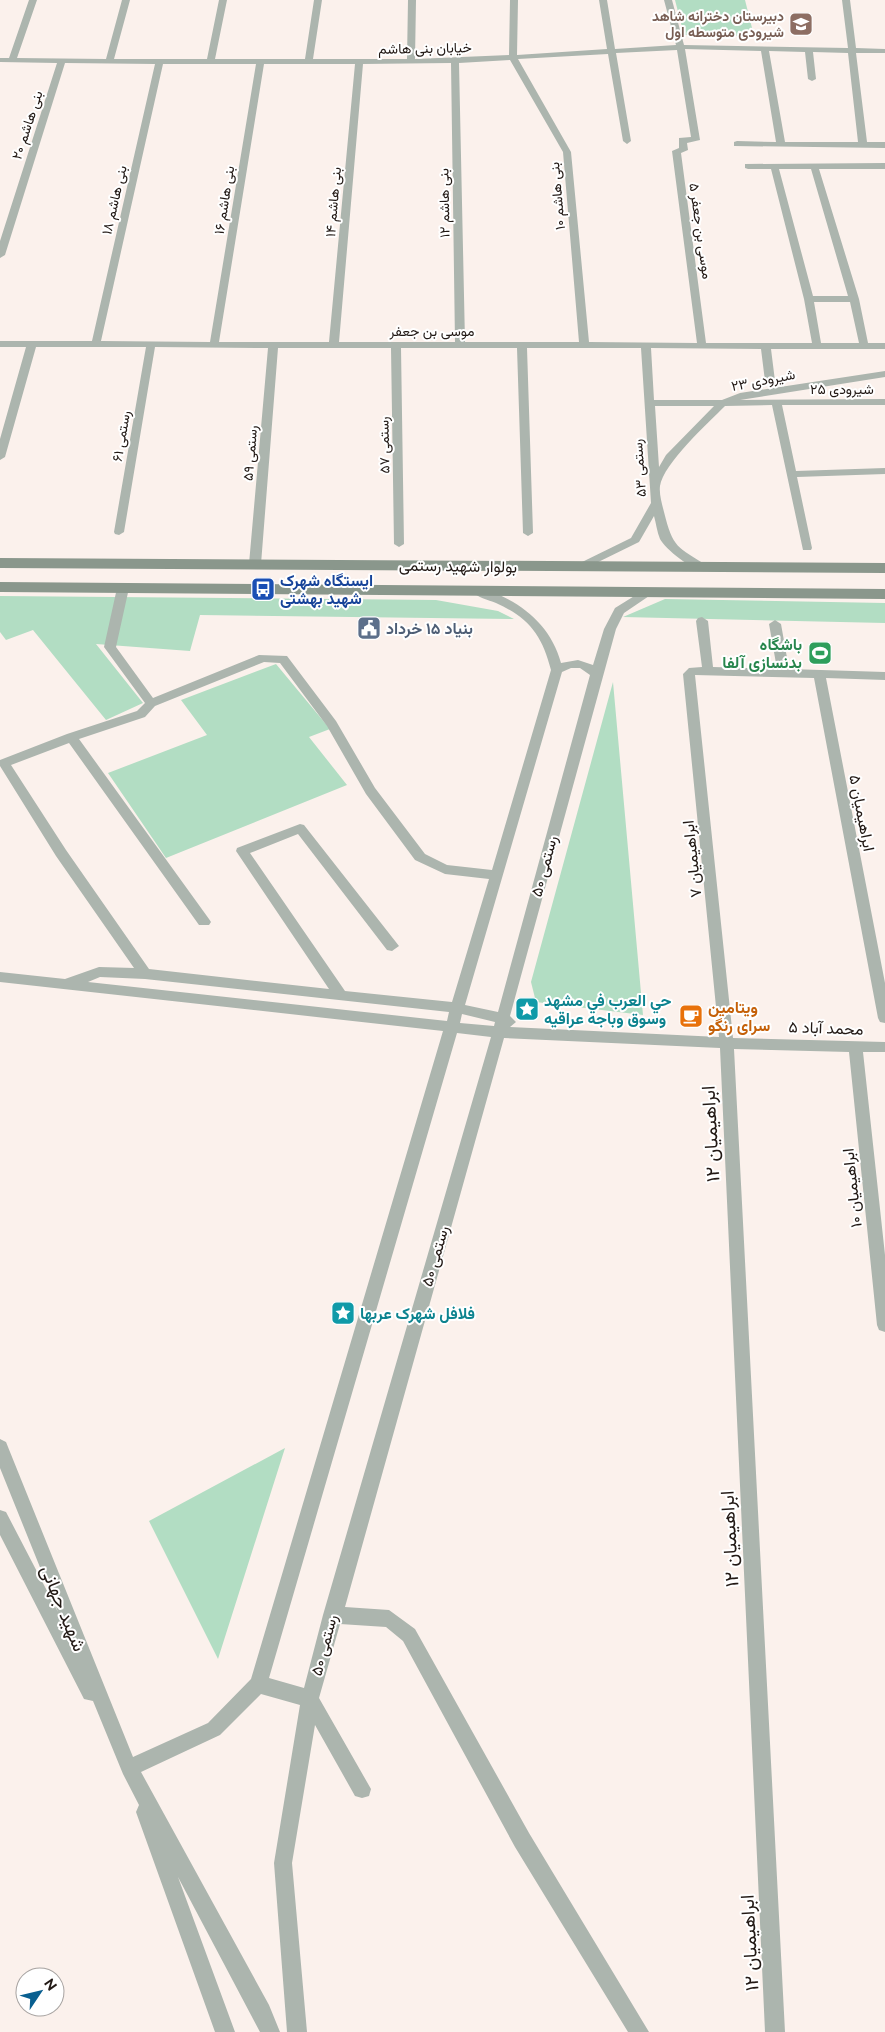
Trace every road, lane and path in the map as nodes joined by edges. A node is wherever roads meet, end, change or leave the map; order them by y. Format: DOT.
graph roads {
  1 [pos="33,0"];
  2 [pos="126,0"];
  3 [pos="223,0"];
  4 [pos="318,0"];
  5 [pos="412,0"];
  6 [pos="514,0"];
  7 [pos="603,0"];
  8 [pos="668,0"];
  9 [pos="846,0"];
  10 [pos="681,47"];
  11 [pos="764,48"];
  12 [pos="809,49"];
  13 [pos="850,50"];
  14 [pos="885,51"];
  15 [pos="612,52"];
  16 [pos="513,58"];
  17 [pos="0,60"];
  18 [pos="12,60"];
  19 [pos="62,60"];
  20 [pos="411,60"];
  21 [pos="109,61"];
  22 [pos="261,61"];
  23 [pos="309,61"];
  24 [pos="358,61"];
  25 [pos="455,61"];
  26 [pos="160,62"];
  27 [pos="210,62"];
  28 [pos="812,79"];
  29 [pos="627,141"];
  30 [pos="737,144"];
  31 [pos="781,144"];
  32 [pos="863,144"];
  33 [pos="885,145"];
  34 [pos="774,165"];
  35 [pos="814,165"];
  36 [pos="748,166"];
  37 [pos="885,166"];
  38 [pos="0,255"];
  39 [pos="809,299"];
  40 [pos="854,299"];
  41 [pos="0,344"];
  42 [pos="32,344"];
  43 [pos="96,344"];
  44 [pos="151,344"];
  45 [pos="214,344"];
  46 [pos="273,344"];
  47 [pos="334,345"];
  48 [pos="396,345"];
  49 [pos="460,345"];
  50 [pos="522,345"];
  51 [pos="584,345"];
  52 [pos="646,345"];
  53 [pos="702,346"];
  54 [pos="766,346"];
  55 [pos="817,346"];
  56 [pos="864,346"];
  57 [pos="885,346"];
  58 [pos="885,374"];
  59 [pos="770,381"];
  60 [pos="885,402"];
  61 [pos="650,403"];
  62 [pos="722,403"];
  63 [pos="776,403"];
  64 [pos="0,457"];
  65 [pos="885,471"];
  66 [pos="791,474"];
  67 [pos="655,484"];
  68 [pos="656,503"];
  69 [pos="119,532"];
  70 [pos="528,534"];
  71 [pos="399,544"];
  72 [pos="807,548"];
  73 [pos="0,563"];
  74 [pos="255,564"];
  75 [pos="582,566"];
  76 [pos="704,568"];
  77 [pos="885,568"];
  78 [pos="0,587"];
  79 [pos="123,588"];
  80 [pos="477,591"];
  81 [pos="648,592"];
  82 [pos="885,594"];
  83 [pos="702,621"];
  84 [pos="775,624"];
  85 [pos="557,670"];
  86 [pos="708,670"];
  87 [pos="784,673"];
  88 [pos="596,674"];
  89 [pos="818,674"];
  90 [pos="885,676"];
  91 [pos="151,703"];
  92 [pos="71,737"];
  93 [pos="496,875"];
  94 [pos="204,922"];
  95 [pos="392,946"];
  96 [pos="145,974"];
  97 [pos="0,977"];
  98 [pos="64,984"];
  99 [pos="341,996"];
  100 [pos="457,1008"];
  101 [pos="885,1018"];
  102 [pos="500,1025"];
  103 [pos="452,1026"];
  104 [pos="727,1043"];
  105 [pos="855,1046"];
  106 [pos="885,1047"];
  107 [pos="885,1325"];
  108 [pos="0,1447"];
  109 [pos="0,1518"];
  110 [pos="332,1615"];
  111 [pos="258,1684"];
  112 [pos="310,1699"];
  113 [pos="128,1768"];
  114 [pos="362,1789"];
  115 [pos="225,2032"];
  116 [pos="270,2032"];
  117 [pos="297,2032"];
  118 [pos="639,2032"];
  119 [pos="775,2032"];
  1 -- 18 [label="street"];
  2 -- 21 [label="street"];
  3 -- 27 [label="street"];
  4 -- 23 [label="street"];
  5 -- 20 [label="street"];
  6 -- 16 [label="street"];
  7 -- 15 [label="street"];
  8 -- 10 [label="street"];
  9 -- 13 [label="street"];
  10 -- 11 [label="street, خیابان بنی هاشم"];
  10 -- 15 [label="street, خیابان بنی هاشم"];
  10 -- 53 [label="street, موسی بن جعفر ۵"];
  11 -- 12 [label="street, خیابان بنی هاشم"];
  11 -- 31 [label="street"];
  12 -- 13 [label="street, خیابان بنی هاشم"];
  12 -- 28 [label="street"];
  13 -- 14 [label="street, خیابان بنی هاشم"];
  13 -- 32 [label="street"];
  15 -- 16 [label="street, خیابان بنی هاشم"];
  15 -- 29 [label="street"];
  16 -- 25 [label="street, خیابان بنی هاشم"];
  16 -- 51 [label="street, بنی هاشم ۱۰"];
  17 -- 18 [label="street, خیابان بنی هاشم"];
  18 -- 19 [label="street, خیابان بنی هاشم"];
  19 -- 21 [label="street, خیابان بنی هاشم"];
  19 -- 38 [label="street, بنی هاشم ۲۰"];
  20 -- 24 [label="street, خیابان بنی هاشم"];
  20 -- 25 [label="street, خیابان بنی هاشم"];
  21 -- 26 [label="street, خیابان بنی هاشم"];
  22 -- 23 [label="street, خیابان بنی هاشم"];
  22 -- 27 [label="street, خیابان بنی هاشم"];
  22 -- 45 [label="street, بنی هاشم ۱۶"];
  23 -- 24 [label="street, خیابان بنی هاشم"];
  24 -- 47 [label="street, بنی هاشم ۱۴"];
  25 -- 49 [label="street, بنی هاشم ۱۲"];
  26 -- 27 [label="street, خیابان بنی هاشم"];
  26 -- 43 [label="street, بنی هاشم ۱۸"];
  30 -- 31 [label="street"];
  31 -- 32 [label="street"];
  32 -- 33 [label="street"];
  34 -- 35 [label="street"];
  34 -- 36 [label="street"];
  34 -- 39 [label="street"];
  35 -- 37 [label="street"];
  35 -- 40 [label="street"];
  39 -- 40 [label="street"];
  39 -- 55 [label="street"];
  40 -- 56 [label="street"];
  41 -- 42 [label="street, موسی بن جعفر"];
  42 -- 43 [label="street, موسی بن جعفر"];
  42 -- 64 [label="street"];
  43 -- 44 [label="street, موسی بن جعفر"];
  44 -- 45 [label="street, موسی بن جعفر"];
  44 -- 69 [label="street, رستمی ۶۱"];
  45 -- 46 [label="street, موسی بن جعفر"];
  46 -- 47 [label="street, موسی بن جعفر"];
  46 -- 74 [label="street, رستمی ۵۹"];
  47 -- 48 [label="street, موسی بن جعفر"];
  48 -- 49 [label="street, موسی بن جعفر"];
  48 -- 71 [label="street, رستمی ۵۷"];
  49 -- 50 [label="street, موسی بن جعفر"];
  50 -- 51 [label="street, موسی بن جعفر"];
  50 -- 70 [label="street"];
  51 -- 52 [label="street, موسی بن جعفر"];
  52 -- 53 [label="street, موسی بن جعفر"];
  52 -- 61 [label="street, رستمی ۵۳"];
  53 -- 54 [label="street, موسی بن جعفر"];
  54 -- 55 [label="street, موسی بن جعفر"];
  54 -- 59 [label="street"];
  55 -- 56 [label="street, موسی بن جعفر"];
  56 -- 57 [label="street, موسی بن جعفر"];
  58 -- 62 [label="street, شیرودی ۲۳"];
  60 -- 63 [label="street, شیرودی ۲۵"];
  61 -- 62 [label="street, شیرودی ۲۵"];
  61 -- 67 [label="street, رستمی ۵۳"];
  62 -- 63 [label="street, شیرودی ۲۵"];
  62 -- 67 [label="street, شیرودی ۲۳"];
  63 -- 66 [label="street"];
  65 -- 66 [label="street"];
  66 -- 72 [label="street"];
  67 -- 68 [label="street, رستمی ۵۳"];
  68 -- 75 [label="street"];
  68 -- 76 [label="street, رستمی ۵۳"];
  73 -- 74 [label="main road, بولوار شهید رستمی"];
  74 -- 75 [label="main road, بولوار شهید رستمی"];
  75 -- 76 [label="main road, بولوار شهید رستمی"];
  76 -- 77 [label="main road, بولوار شهید رستمی"];
  78 -- 79 [label="main road, بولوار شهید رستمی"];
  79 -- 80 [label="main road, بولوار شهید رستمی"];
  79 -- 91 [label="street"];
  80 -- 81 [label="main road, بولوار شهید رستمی"];
  80 -- 85 [label="street"];
  81 -- 82 [label="main road, بولوار شهید رستمی"];
  81 -- 88 [label="street, رستمی ۵۰"];
  83 -- 86 [label="street"];
  84 -- 87 [label="street"];
  85 -- 88 [label="street"];
  85 -- 93 [label="street"];
  86 -- 87 [label="street"];
  86 -- 104 [label="street, ابراهیمیان ۷"];
  87 -- 89 [label="street"];
  88 -- 102 [label="street, رستمی ۵۰"];
  89 -- 90 [label="street"];
  89 -- 101 [label="street, ابراهیمیان ۵"];
  91 -- 92 [label="street"];
  91 -- 93 [label="street"];
  92 -- 94 [label="street"];
  92 -- 96 [label="street"];
  93 -- 100 [label="street"];
  95 -- 99 [label="street"];
  96 -- 98 [label="street"];
  96 -- 99 [label="street"];
  97 -- 98 [label="street"];
  98 -- 103 [label="street"];
  99 -- 100 [label="street"];
  100 -- 102 [label="street"];
  100 -- 103 [label="street"];
  102 -- 103 [label="street"];
  102 -- 104 [label="street, محمد آباد ۵"];
  102 -- 110 [label="street, رستمی ۵۰"];
  103 -- 111 [label="street"];
  104 -- 105 [label="street, محمد آباد ۵"];
  104 -- 119 [label="street, ابراهیمیان ۱۲"];
  105 -- 106 [label="street, محمد آباد ۵"];
  105 -- 107 [label="street, ابراهیمیان ۱۰"];
  108 -- 113 [label="street, شهید جهانی"];
  109 -- 113 [label="street, شهید جهانی"];
  110 -- 112 [label="street, رستمی ۵۰"];
  110 -- 118 [label="street"];
  111 -- 112 [label="street"];
  111 -- 113 [label="street"];
  112 -- 114 [label="street"];
  112 -- 117 [label="street, رستمی ۵۰"];
  113 -- 115 [label="street, شهید جهانی"];
  113 -- 116 [label="street, شهید جهانی"];
}
